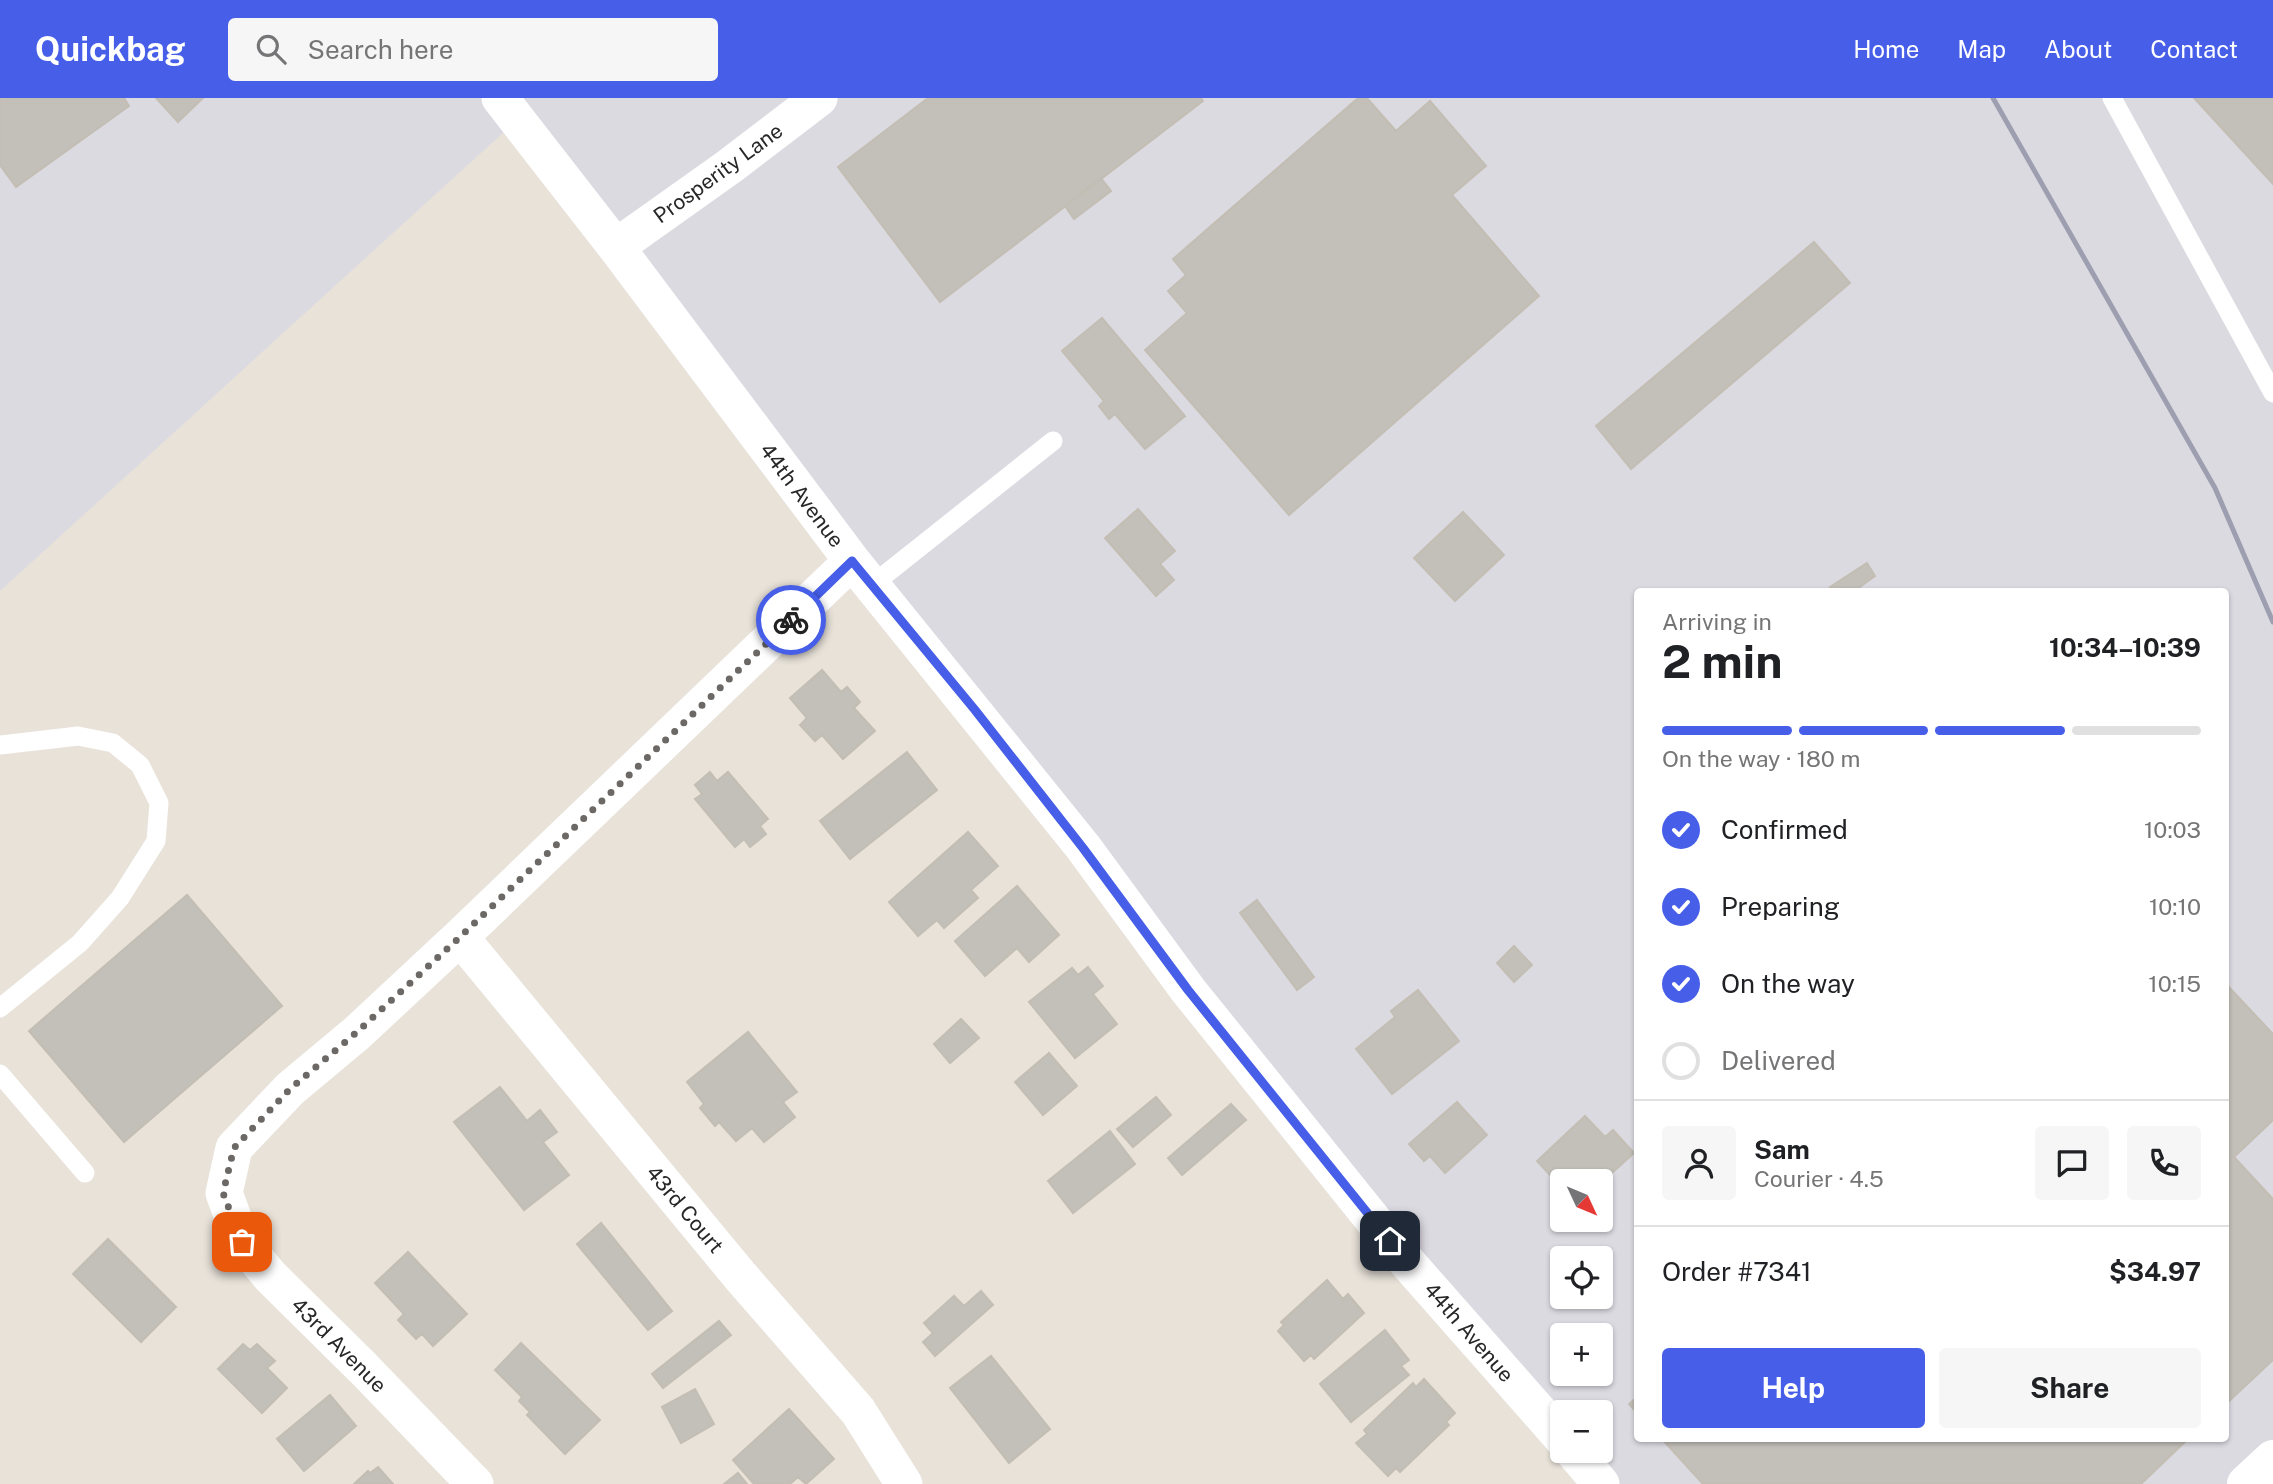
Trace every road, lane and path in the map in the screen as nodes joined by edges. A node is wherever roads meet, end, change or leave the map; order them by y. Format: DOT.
graph roads {
  1 [pos="500,98"];
  2 [pos="819,98"];
  3 [pos="2112,98"];
  4 [pos="616,247"];
  5 [pos="2273,393"];
  6 [pos="1053,441"];
  7 [pos="862,573"];
  8 [pos="0,745"];
  9 [pos="460,937"];
  10 [pos="0,1008"];
  11 [pos="0,1074"];
  12 [pos="85,1173"];
  13 [pos="1550,1424"];
  14 [pos="2273,1459"];
  15 [pos="1583,1463"];
  16 [pos="475,1484"];
  17 [pos="904,1484"];
  18 [pos="1601,1484"];
  19 [pos="2246,1484"];
  1 -- 4 [label="street, 44th Avenue"];
  2 -- 4 [label="street, Prosperity Lane"];
  3 -- 5 [label="lane"];
  4 -- 7 [label="street, 44th Avenue"];
  6 -- 7 [label="lane"];
  7 -- 9 [label="street"];
  7 -- 13 [label="street, 44th Avenue"];
  8 -- 10 [label="lane"];
  9 -- 16 [label="street, 43rd Avenue"];
  9 -- 17 [label="street, 43rd Court"];
  11 -- 12 [label="lane"];
  14 -- 19 [label="street"];
  15 -- 18 [label="street"];
}
